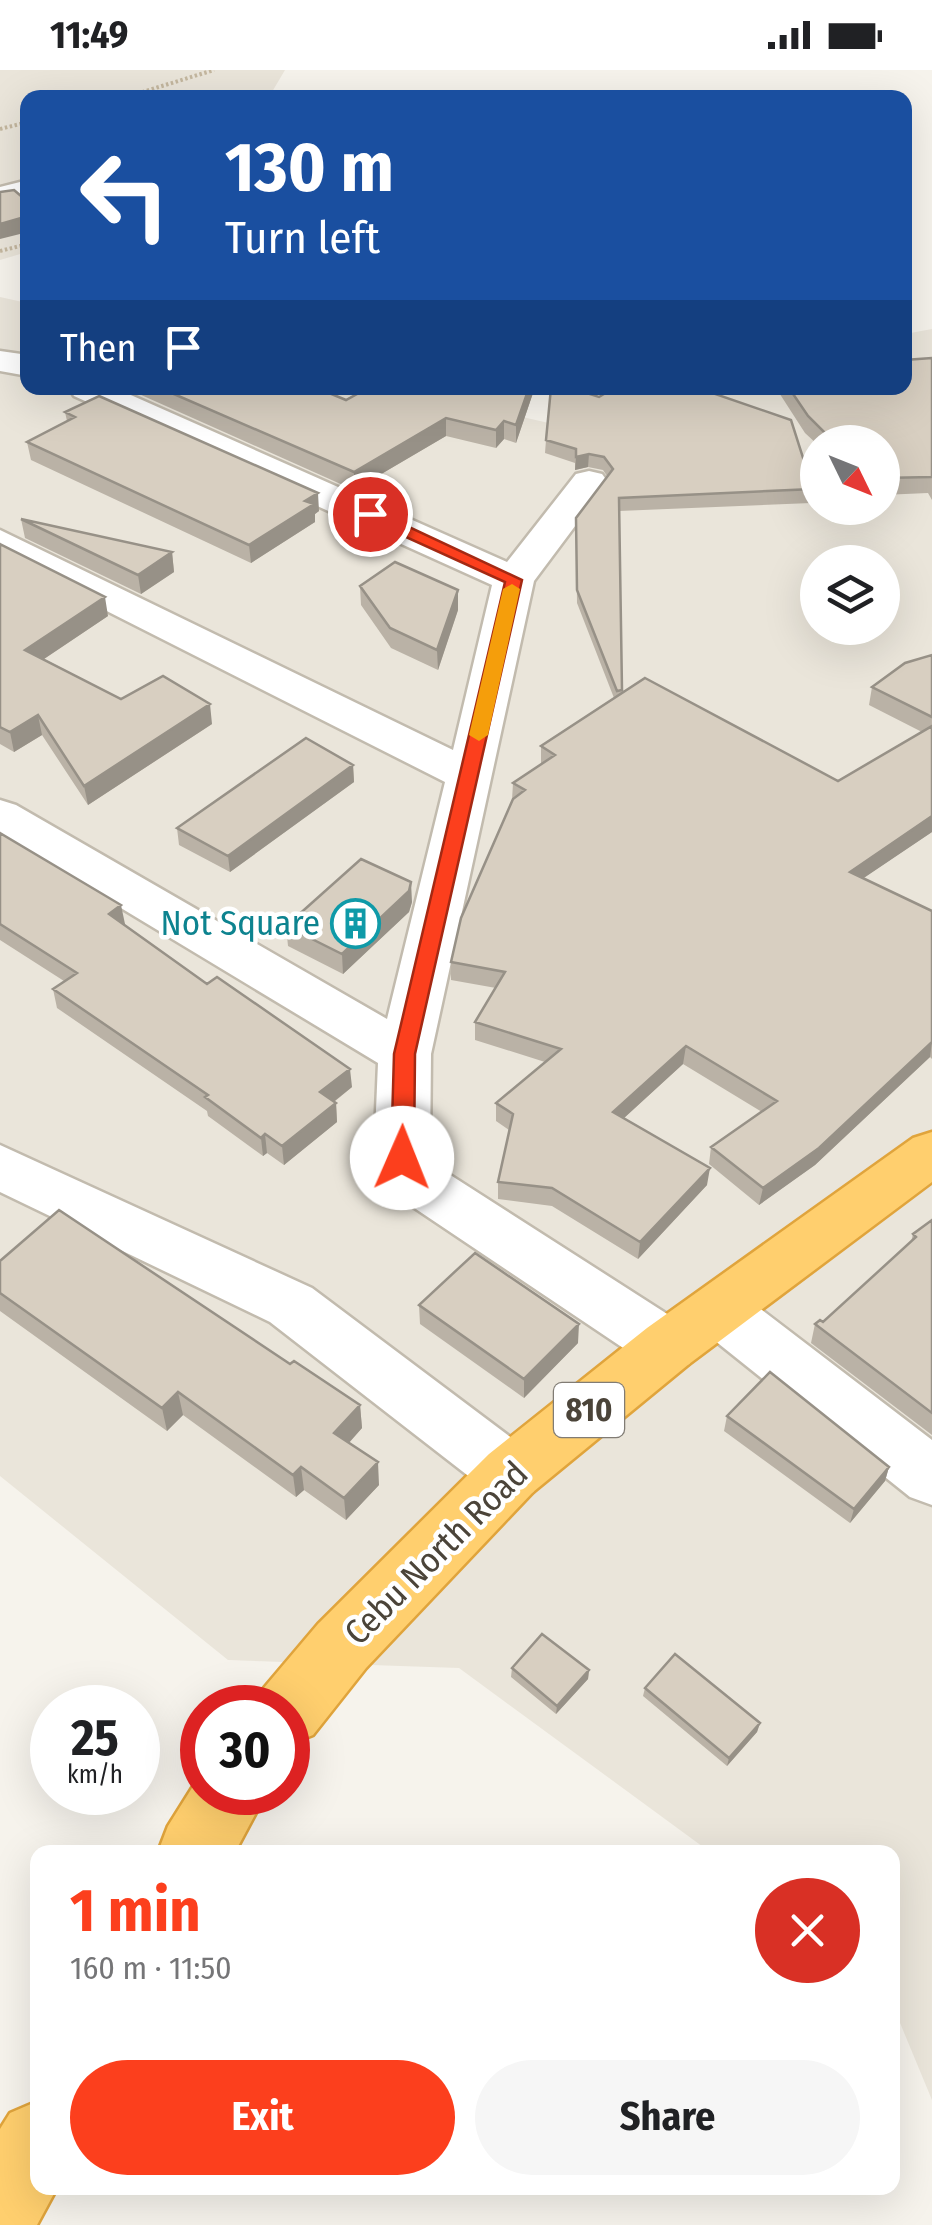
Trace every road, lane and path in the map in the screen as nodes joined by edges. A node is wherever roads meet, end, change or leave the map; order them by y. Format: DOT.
graph roads {
  1 [pos="214,70"];
  2 [pos="149,90"];
  3 [pos="104,395"];
  4 [pos="588,482"];
  5 [pos="0,542"];
  6 [pos="514,580"];
  7 [pos="469,776"];
  8 [pos="0,814"];
  9 [pos="404,1054"];
  10 [pos="932,1153"];
  11 [pos="0,1166"];
  12 [pos="720,1311"];
  13 [pos="668,1346"];
  14 [pos="511,1472"];
  15 [pos="932,1478"];
  16 [pos="310,1685"];
  17 [pos="217,1815"];
  18 [pos="198,1845"];
  19 [pos="30,2155"];
  20 [pos="0,2210"];
  1 -- 2 [label="path"];
  3 -- 6 [label="street"];
  4 -- 6 [label="street"];
  5 -- 7 [label="street"];
  6 -- 7 [label="street"];
  7 -- 9 [label="street"];
  8 -- 9 [label="street"];
  9 -- 13 [label="street"];
  10 -- 12 [label="highway, Cebu North Road / 810"];
  11 -- 14 [label="street"];
  12 -- 13 [label="highway, Cebu North Road / 810"];
  12 -- 15 [label="street"];
  13 -- 14 [label="highway, Cebu North Road / 810"];
  14 -- 16 [label="highway, Cebu North Road / 810"];
  17 -- 18 [label="highway"];
  19 -- 20 [label="highway"];
}
